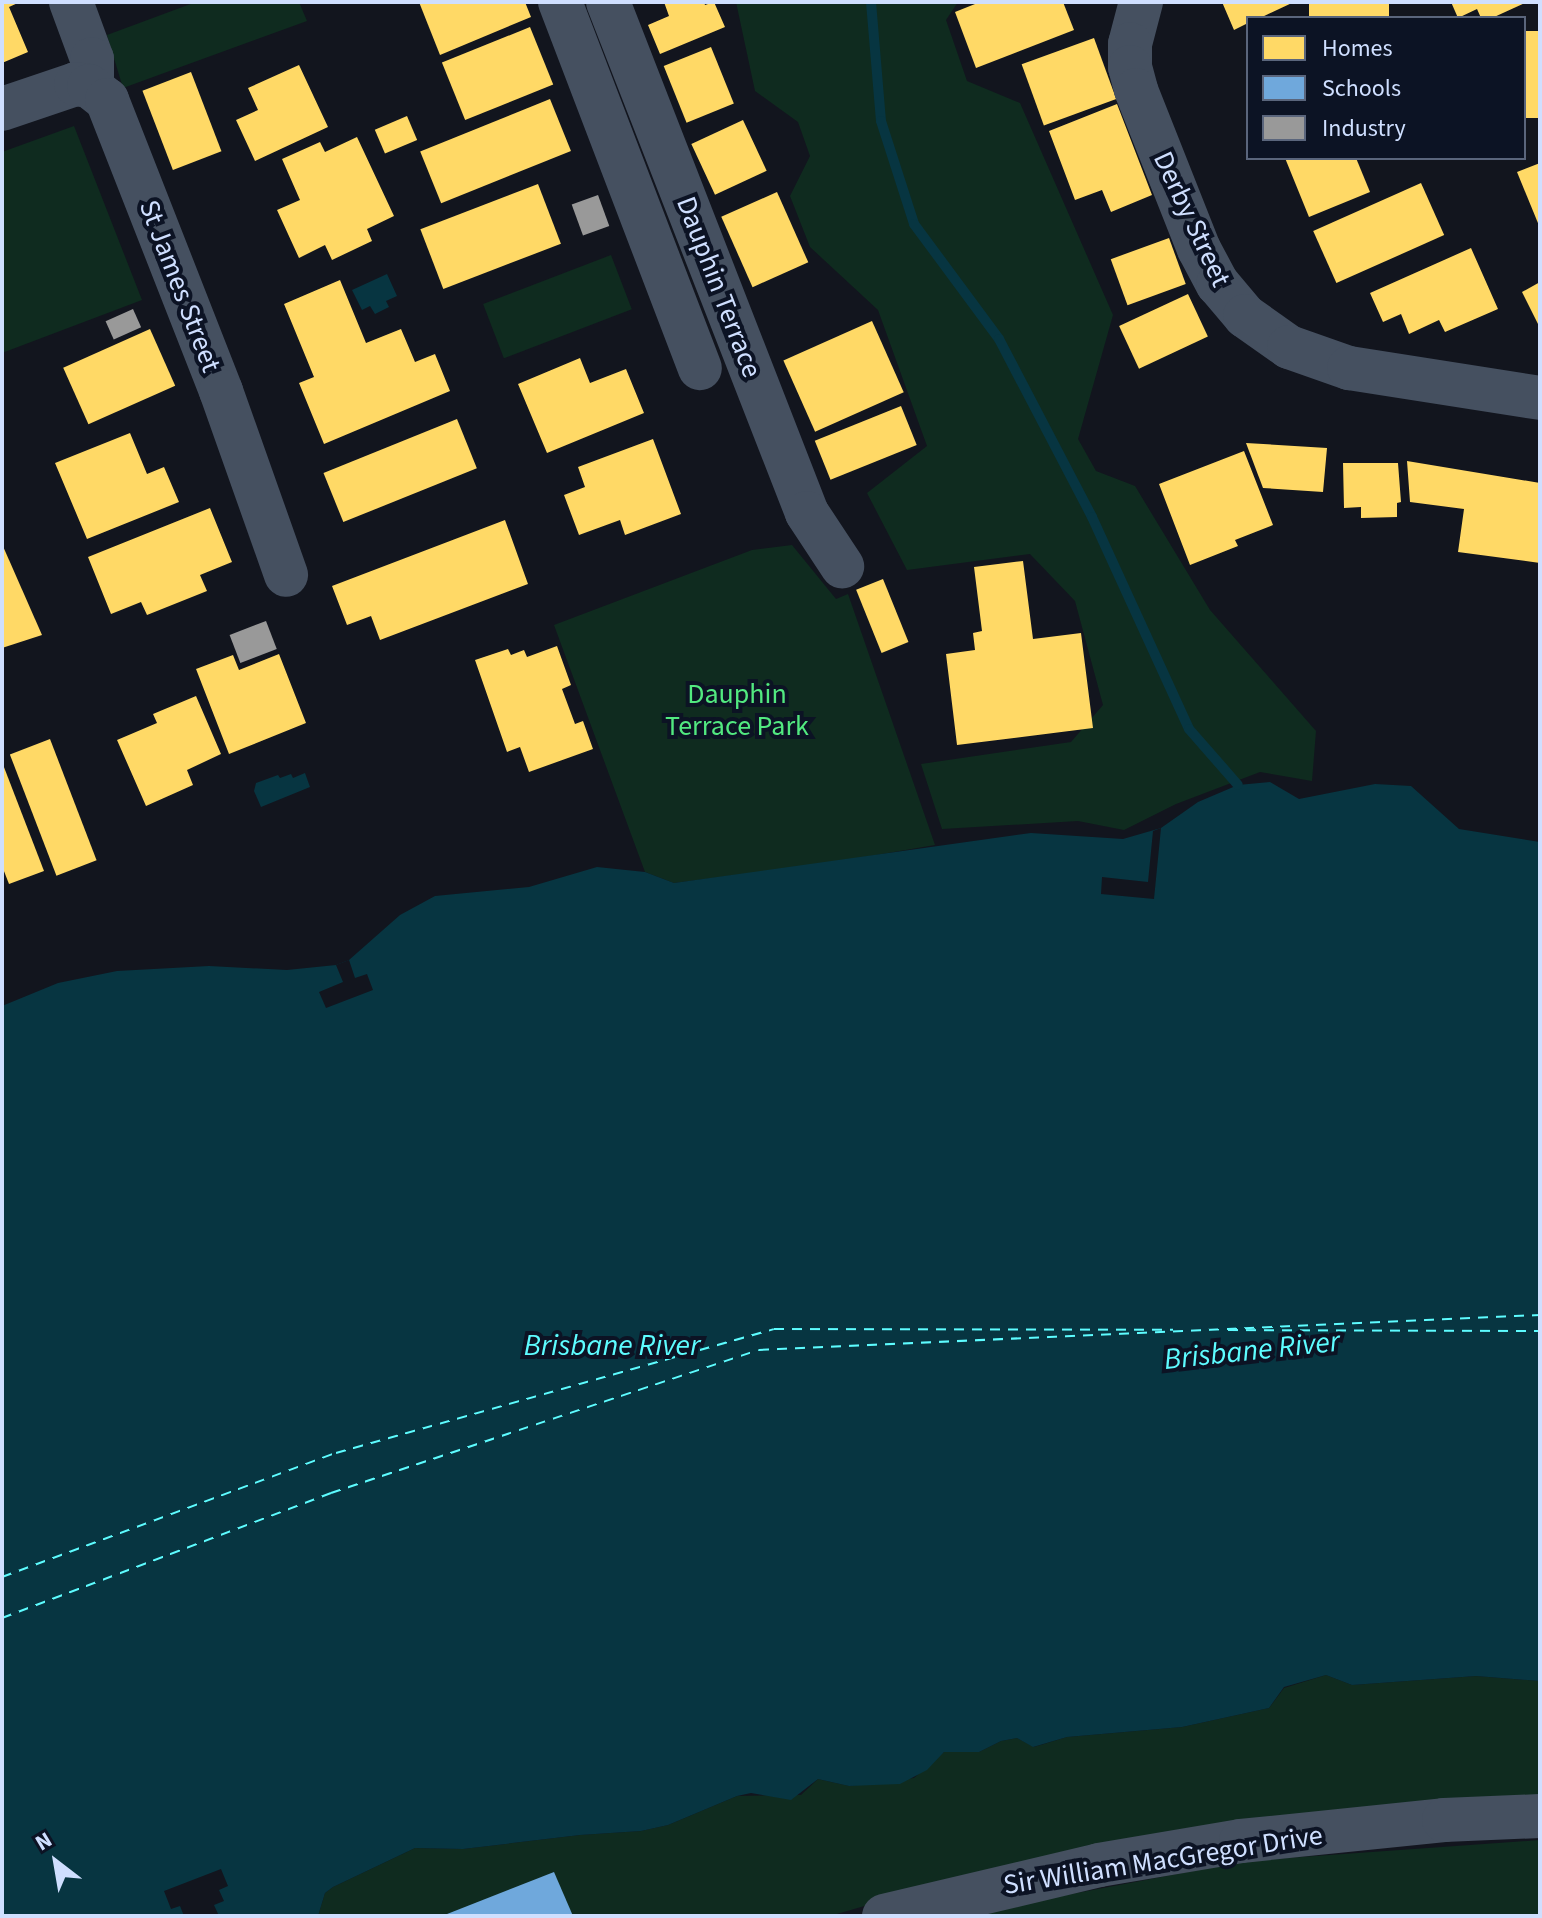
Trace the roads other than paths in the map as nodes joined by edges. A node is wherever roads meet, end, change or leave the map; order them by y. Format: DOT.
graph roads {
  1 [pos="71,2"];
  2 [pos="560,2"];
  3 [pos="608,2"];
  4 [pos="1141,2"];
  5 [pos="92,88"];
  6 [pos="2,109"];
  7 [pos="700,368"];
  8 [pos="1540,398"];
  9 [pos="842,566"];
  10 [pos="286,575"];
  11 [pos="1540,1816"];
  12 [pos="884,1916"];
  1 -- 5 [label="street"];
  2 -- 7 [label="street, Dauphin Terrace"];
  3 -- 9 [label="street, Dauphin Terrace"];
  4 -- 8 [label="street, Derby Street"];
  5 -- 6 [label="street"];
  5 -- 10 [label="street, St James Street"];
  11 -- 12 [label="street, Sir William MacGregor Drive"];
}
